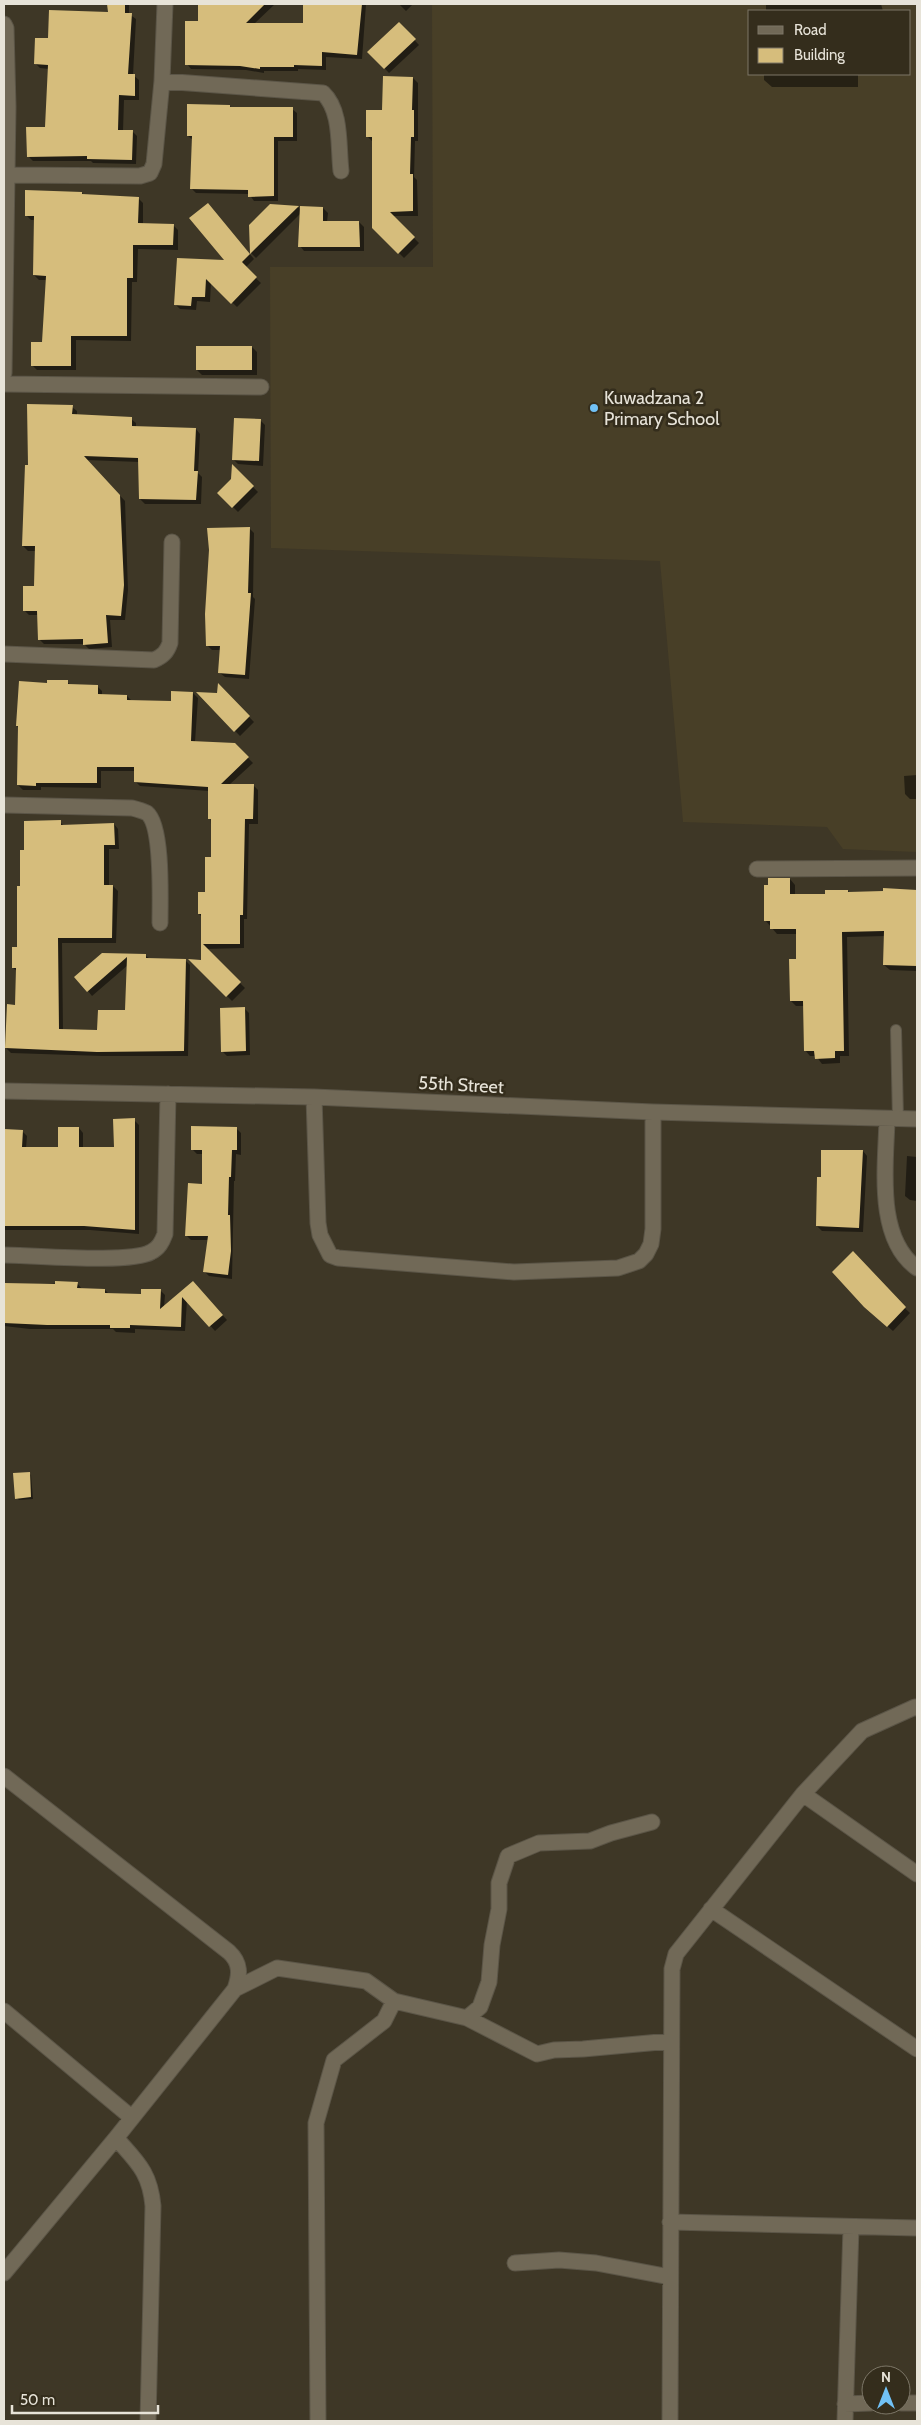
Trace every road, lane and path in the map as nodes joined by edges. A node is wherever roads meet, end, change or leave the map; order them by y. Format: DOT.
graph roads {
  1 [pos="165,4"];
  2 [pos="4,24"];
  3 [pos="162,81"];
  4 [pos="6,107"];
  5 [pos="341,171"];
  6 [pos="8,175"];
  7 [pos="4,373"];
  8 [pos="4,384"];
  9 [pos="260,387"];
  10 [pos="172,542"];
  11 [pos="4,654"];
  12 [pos="4,805"];
  13 [pos="917,868"];
  14 [pos="756,869"];
  15 [pos="160,923"];
  16 [pos="896,1030"];
  17 [pos="4,1091"];
  18 [pos="168,1094"];
  19 [pos="314,1098"];
  20 [pos="653,1112"];
  21 [pos="893,1119"];
  22 [pos="917,1119"];
  23 [pos="4,1255"];
  24 [pos="917,1268"];
  25 [pos="917,1708"];
  26 [pos="4,1776"];
  27 [pos="803,1794"];
  28 [pos="652,1822"];
  29 [pos="917,1874"];
  30 [pos="711,1909"];
  31 [pos="235,1989"];
  32 [pos="394,2001"];
  33 [pos="4,2011"];
  34 [pos="467,2018"];
  35 [pos="671,2041"];
  36 [pos="917,2049"];
  37 [pos="131,2117"];
  38 [pos="116,2138"];
  39 [pos="670,2222"];
  40 [pos="851,2227"];
  41 [pos="917,2228"];
  42 [pos="515,2263"];
  43 [pos="6,2265"];
  44 [pos="670,2277"];
  45 [pos="845,2404"];
  46 [pos="861,2404"];
  47 [pos="148,2421"];
  48 [pos="318,2421"];
  49 [pos="670,2421"];
  50 [pos="845,2421"];
  1 -- 3 [label="street"];
  2 -- 4 [label="street"];
  3 -- 5 [label="street"];
  3 -- 6 [label="street"];
  4 -- 6 [label="street"];
  6 -- 7 [label="street"];
  8 -- 9 [label="street"];
  10 -- 11 [label="street"];
  12 -- 15 [label="street"];
  13 -- 14 [label="street"];
  16 -- 21 [label="lane"];
  17 -- 18 [label="street, 55th Street"];
  18 -- 19 [label="street, 55th Street"];
  18 -- 23 [label="street"];
  19 -- 20 [label="street, 55th Street"];
  19 -- 20 [label="street"];
  20 -- 21 [label="street, 55th Street"];
  21 -- 22 [label="street, 55th Street"];
  21 -- 24 [label="street"];
  25 -- 27 [label="street"];
  26 -- 31 [label="street"];
  27 -- 29 [label="street"];
  27 -- 30 [label="street"];
  28 -- 34 [label="street"];
  30 -- 35 [label="street"];
  30 -- 36 [label="street"];
  31 -- 32 [label="street"];
  31 -- 37 [label="street"];
  32 -- 34 [label="street"];
  32 -- 48 [label="street"];
  33 -- 37 [label="street"];
  34 -- 35 [label="street"];
  35 -- 39 [label="street"];
  37 -- 38 [label="street"];
  38 -- 43 [label="street"];
  38 -- 47 [label="street"];
  39 -- 40 [label="street"];
  39 -- 44 [label="street"];
  40 -- 41 [label="street"];
  40 -- 45 [label="street"];
  42 -- 44 [label="street"];
  44 -- 49 [label="street"];
  45 -- 46 [label="street"];
  45 -- 50 [label="street"];
}
